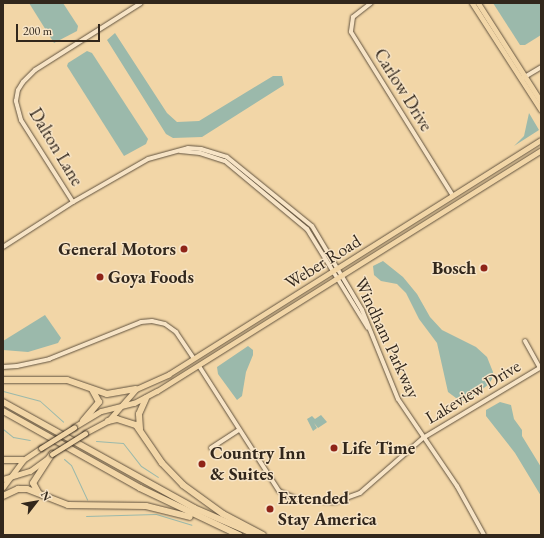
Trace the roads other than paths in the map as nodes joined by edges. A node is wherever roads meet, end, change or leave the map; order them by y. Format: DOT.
graph roads {
  1 [pos="141,3"];
  2 [pos="371,3"];
  3 [pos="472,3"];
  4 [pos="478,3"];
  5 [pos="541,67"];
  6 [pos="523,78"];
  7 [pos="541,102"];
  8 [pos="541,110"];
  9 [pos="541,140"];
  10 [pos="541,150"];
  11 [pos="453,196"];
  12 [pos="73,202"];
  13 [pos="3,247"];
  14 [pos="336,271"];
  15 [pos="340,276"];
  16 [pos="525,340"];
  17 [pos="194,359"];
  18 [pos="198,366"];
  19 [pos="3,367"];
  20 [pos="541,368"];
  21 [pos="3,380"];
  22 [pos="87,386"];
  23 [pos="136,389"];
  24 [pos="146,398"];
  25 [pos="3,402"];
  26 [pos="120,405"];
  27 [pos="3,411"];
  28 [pos="83,421"];
  29 [pos="108,421"];
  30 [pos="141,430"];
  31 [pos="239,430"];
  32 [pos="424,438"];
  33 [pos="211,448"];
  34 [pos="52,454"];
  35 [pos="3,460"];
  36 [pos="23,460"];
  37 [pos="9,478"];
  38 [pos="3,479"];
  39 [pos="3,487"];
  40 [pos="40,495"];
  41 [pos="3,496"];
  42 [pos="238,535"];
  43 [pos="256,535"];
  44 [pos="263,535"];
  45 [pos="484,535"];
  1 -- 12 [label="street, Dalton Lane"];
  2 -- 11 [label="street, Carlow Drive"];
  3 -- 6 [label="main road"];
  4 -- 6 [label="main road"];
  5 -- 6 [label="street"];
  6 -- 7 [label="main road"];
  6 -- 8 [label="main road"];
  9 -- 11 [label="main road, Weber Road"];
  10 -- 15 [label="main road, Weber Road"];
  11 -- 14 [label="main road, Weber Road"];
  12 -- 13 [label="street, Windham Parkway"];
  12 -- 14 [label="street, Windham Parkway"];
  14 -- 15 [label="street, Windham Parkway"];
  14 -- 17 [label="main road, Weber Road"];
  15 -- 18 [label="main road, Weber Road"];
  15 -- 32 [label="street, Windham Parkway"];
  16 -- 20 [label="street"];
  17 -- 19 [label="street"];
  17 -- 23 [label="main road, Weber Road"];
  18 -- 24 [label="main road, Weber Road"];
  18 -- 31 [label="street, Lakeview Drive"];
  20 -- 32 [label="street, Lakeview Drive"];
  21 -- 22 [label="highway"];
  22 -- 23 [label="highway"];
  22 -- 28 [label="highway"];
  23 -- 26 [label="main road, Weber Road"];
  24 -- 26 [label="main road, Weber Road"];
  24 -- 30 [label="highway"];
  25 -- 43 [label="highway"];
  26 -- 28 [label="main road, Weber Road"];
  26 -- 29 [label="main road, Weber Road"];
  27 -- 42 [label="highway"];
  28 -- 36 [label="main road, Weber Road, bridge"];
  29 -- 30 [label="highway"];
  29 -- 34 [label="main road, Weber Road, bridge"];
  30 -- 44 [label="highway"];
  31 -- 32 [label="street, Lakeview Drive"];
  31 -- 33 [label="street"];
  32 -- 45 [label="street, Windham Parkway"];
  34 -- 37 [label="main road, Weber Road"];
  34 -- 40 [label="highway"];
  35 -- 36 [label="highway"];
  36 -- 37 [label="main road, Weber Road"];
  37 -- 38 [label="main road, Weber Road"];
  37 -- 39 [label="main road, Weber Road"];
  40 -- 41 [label="highway"];
  40 -- 42 [label="highway"];
}
